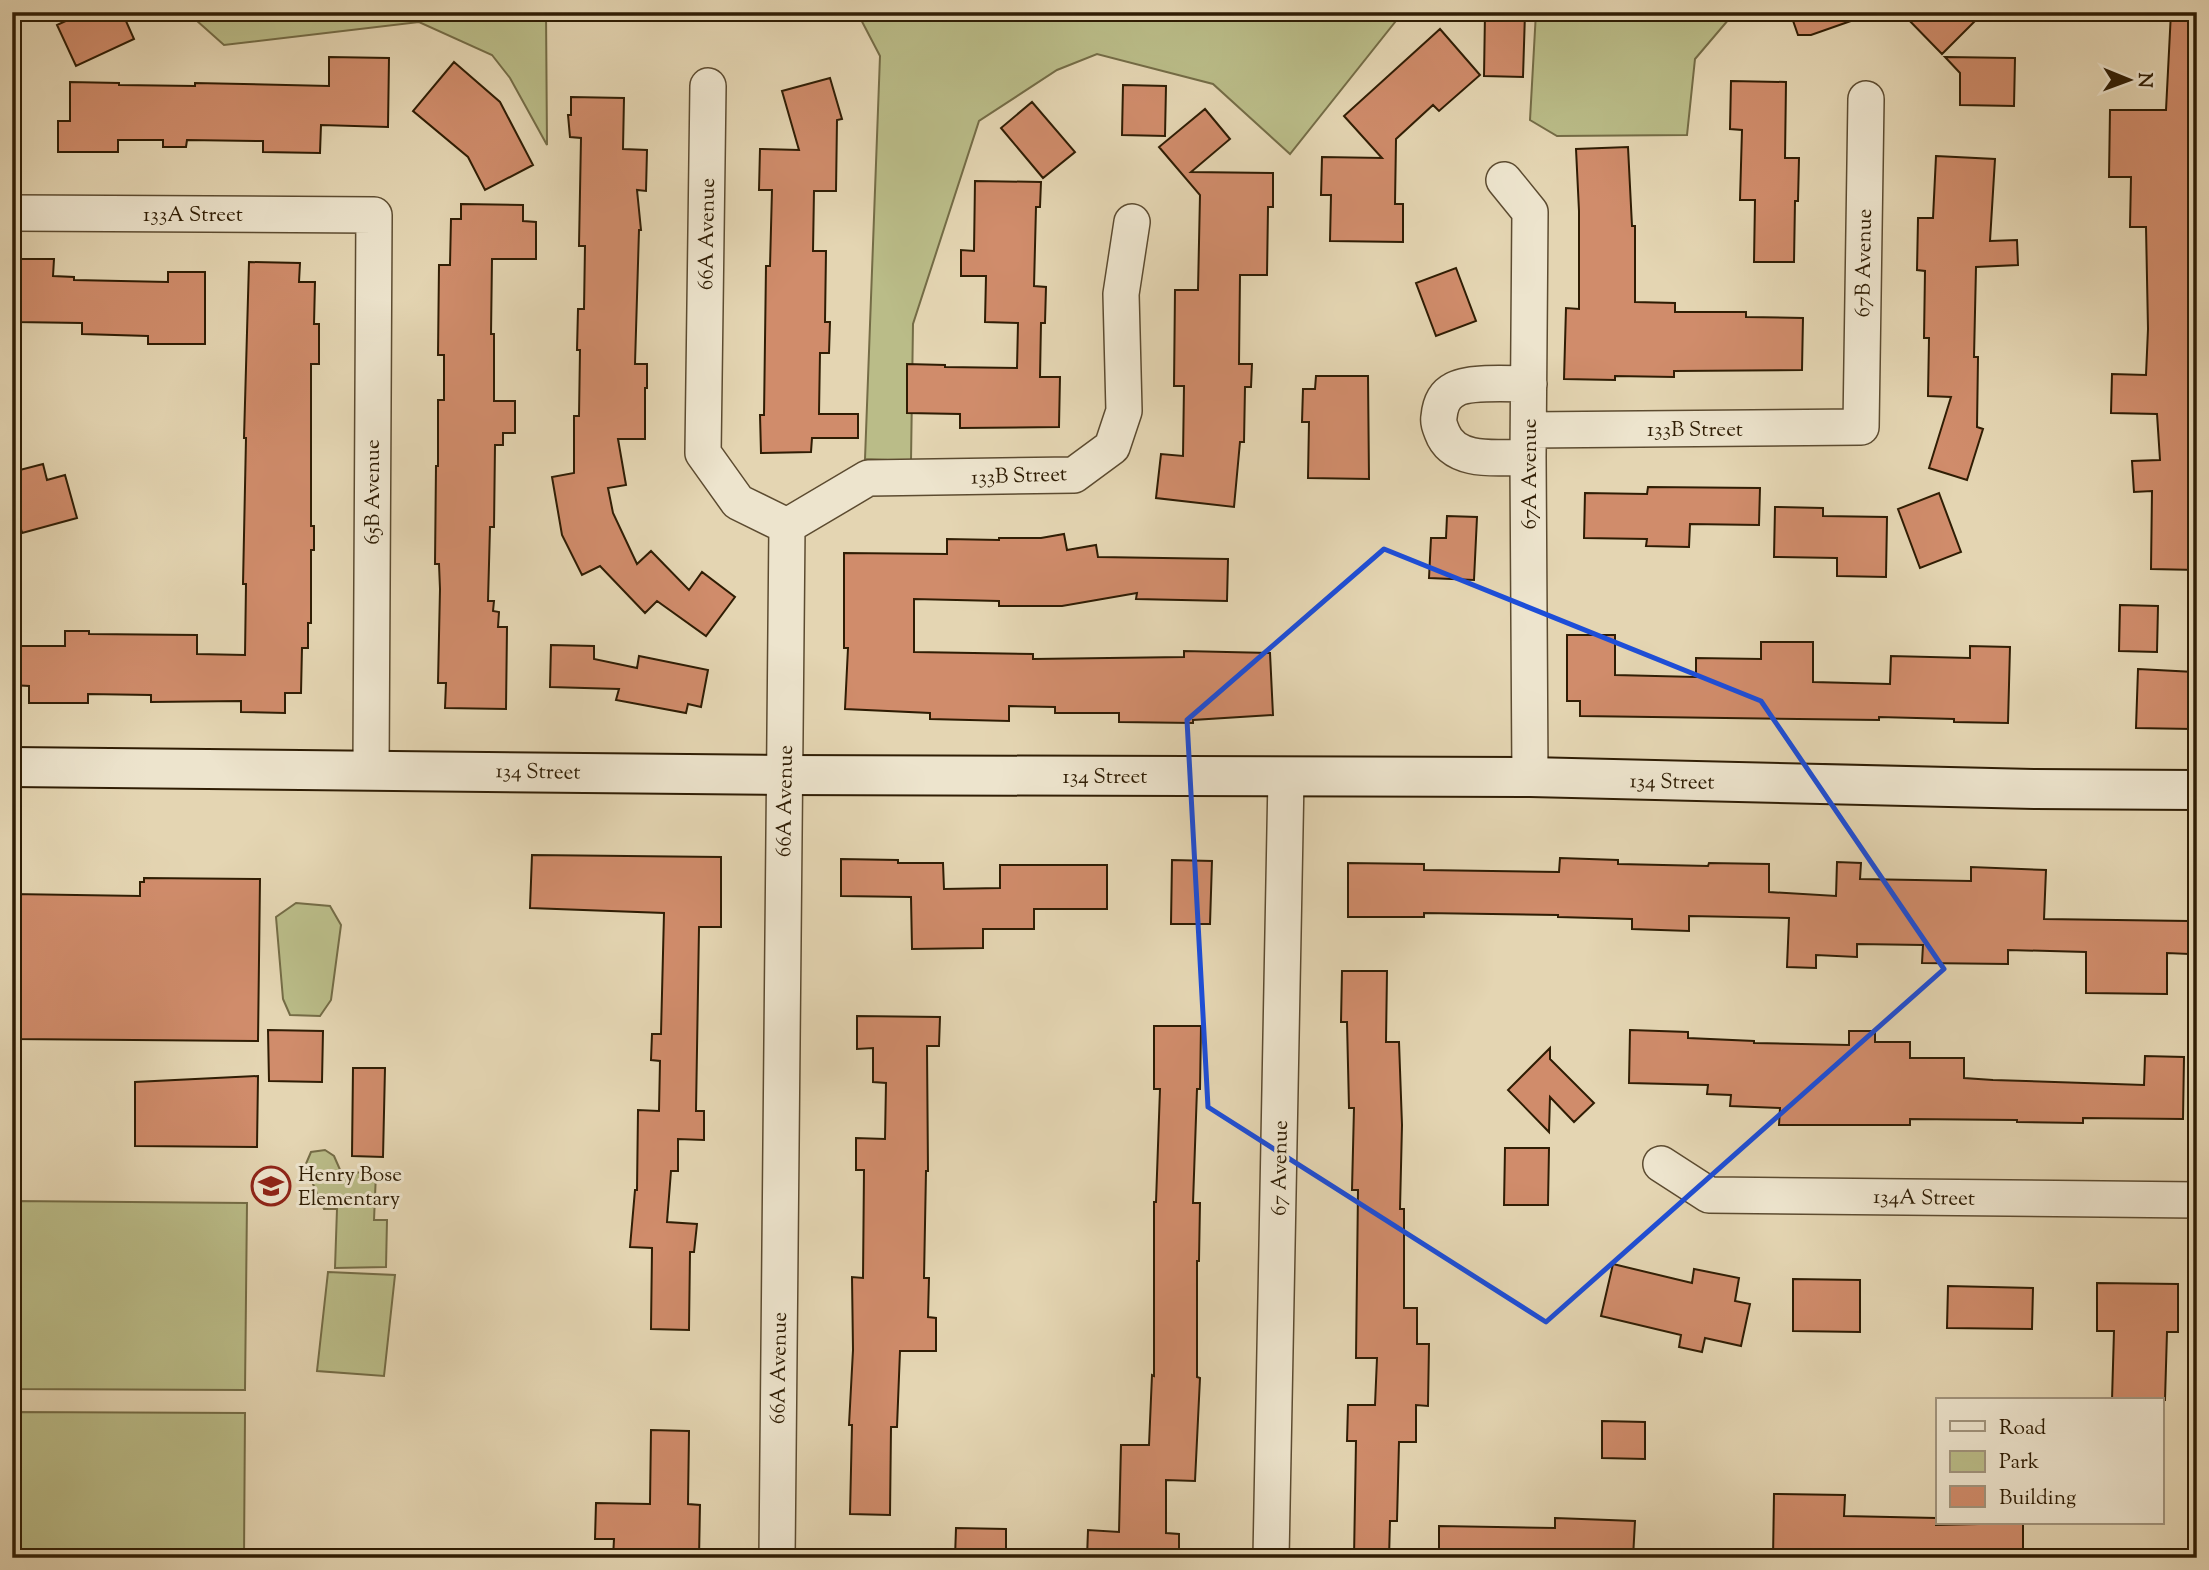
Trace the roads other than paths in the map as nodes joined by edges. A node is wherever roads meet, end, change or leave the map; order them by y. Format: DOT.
graph roads {
  1 [pos="708,86"];
  2 [pos="1866,100"];
  3 [pos="1504,180"];
  4 [pos="12,213"];
  5 [pos="374,215"];
  6 [pos="1132,222"];
  7 [pos="1529,384"];
  8 [pos="1861,427"];
  9 [pos="1529,443"];
  10 [pos="787,526"];
  11 [pos="12,767"];
  12 [pos="370,769"];
  13 [pos="783,775"];
  14 [pos="1286,777"];
  15 [pos="1531,778"];
  16 [pos="2197,790"];
  17 [pos="1661,1164"];
  18 [pos="2197,1200"];
  19 [pos="777,1558"];
  20 [pos="1271,1558"];
  1 -- 10 [label="street, 66A Avenue"];
  2 -- 8 [label="street, 67B Avenue"];
  3 -- 7 [label="street, 67A Avenue"];
  4 -- 5 [label="street, 133A Street"];
  5 -- 12 [label="street, 65B Avenue"];
  6 -- 10 [label="street, 133B Street"];
  7 -- 9 [label="street, 67A Avenue"];
  7 -- 9 [label="street"];
  8 -- 9 [label="street, 133B Street"];
  9 -- 15 [label="street, 67A Avenue"];
  10 -- 13 [label="street, 66A Avenue"];
  11 -- 12 [label="street, 134 Street"];
  12 -- 13 [label="street, 134 Street"];
  13 -- 14 [label="street, 134 Street"];
  13 -- 19 [label="street, 66A Avenue"];
  14 -- 15 [label="street, 134 Street"];
  14 -- 20 [label="street, 67 Avenue"];
  15 -- 16 [label="street, 134 Street"];
  17 -- 18 [label="street, 134A Street"];
}
